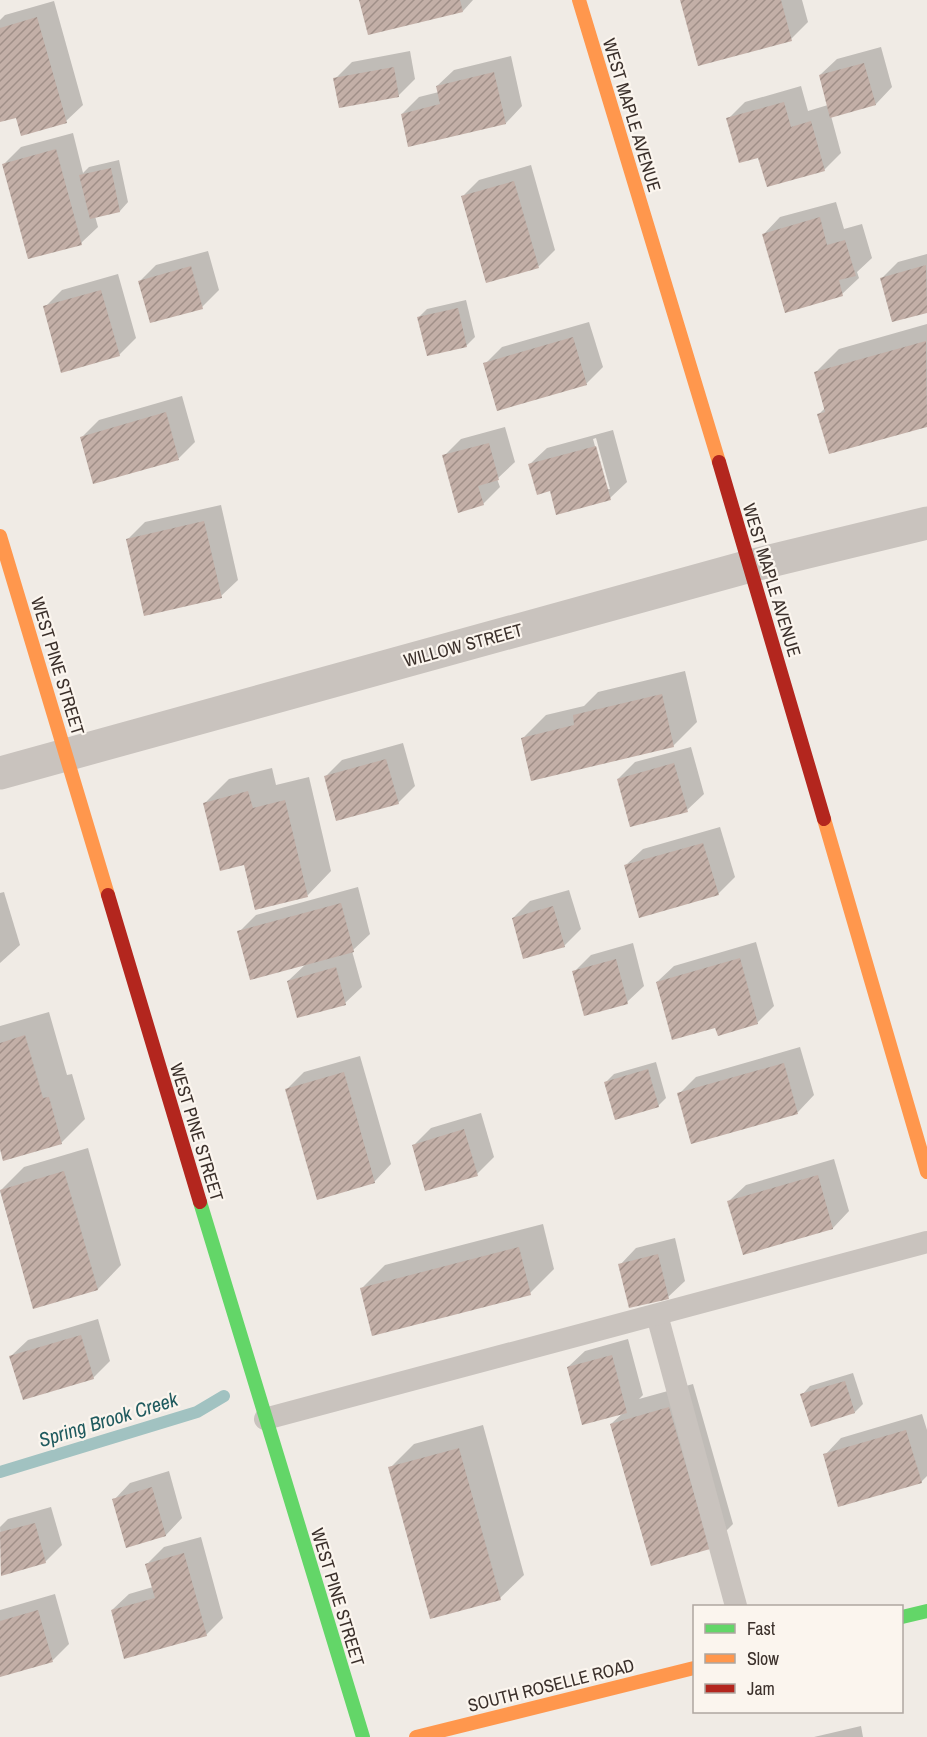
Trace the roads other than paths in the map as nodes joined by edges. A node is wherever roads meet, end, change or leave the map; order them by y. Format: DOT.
graph roads {
  1 [pos="579,0"];
  2 [pos="927,523"];
  3 [pos="0,536"];
  4 [pos="750,566"];
  5 [pos="66,755"];
  6 [pos="0,773"];
  7 [pos="927,1172"];
  8 [pos="927,1242"];
  9 [pos="657,1315"];
  10 [pos="265,1419"];
  11 [pos="736,1605"];
  12 [pos="927,1611"];
  13 [pos="903,1617"];
  14 [pos="693,1668"];
  15 [pos="363,1737"];
  16 [pos="416,1737"];
  1 -- 4 [label="street, WEST MAPLE AVENUE"];
  2 -- 4 [label="street, WILLOW STREET"];
  3 -- 5 [label="street, WEST PINE STREET"];
  4 -- 5 [label="street, WILLOW STREET"];
  4 -- 7 [label="street, WEST MAPLE AVENUE"];
  5 -- 6 [label="street, WILLOW STREET"];
  5 -- 10 [label="street, WEST PINE STREET"];
  8 -- 9 [label="lane"];
  9 -- 10 [label="lane"];
  9 -- 11 [label="lane"];
  10 -- 15 [label="street, WEST PINE STREET"];
  12 -- 13 [label="street"];
  14 -- 16 [label="street, SOUTH ROSELLE ROAD"];
}
